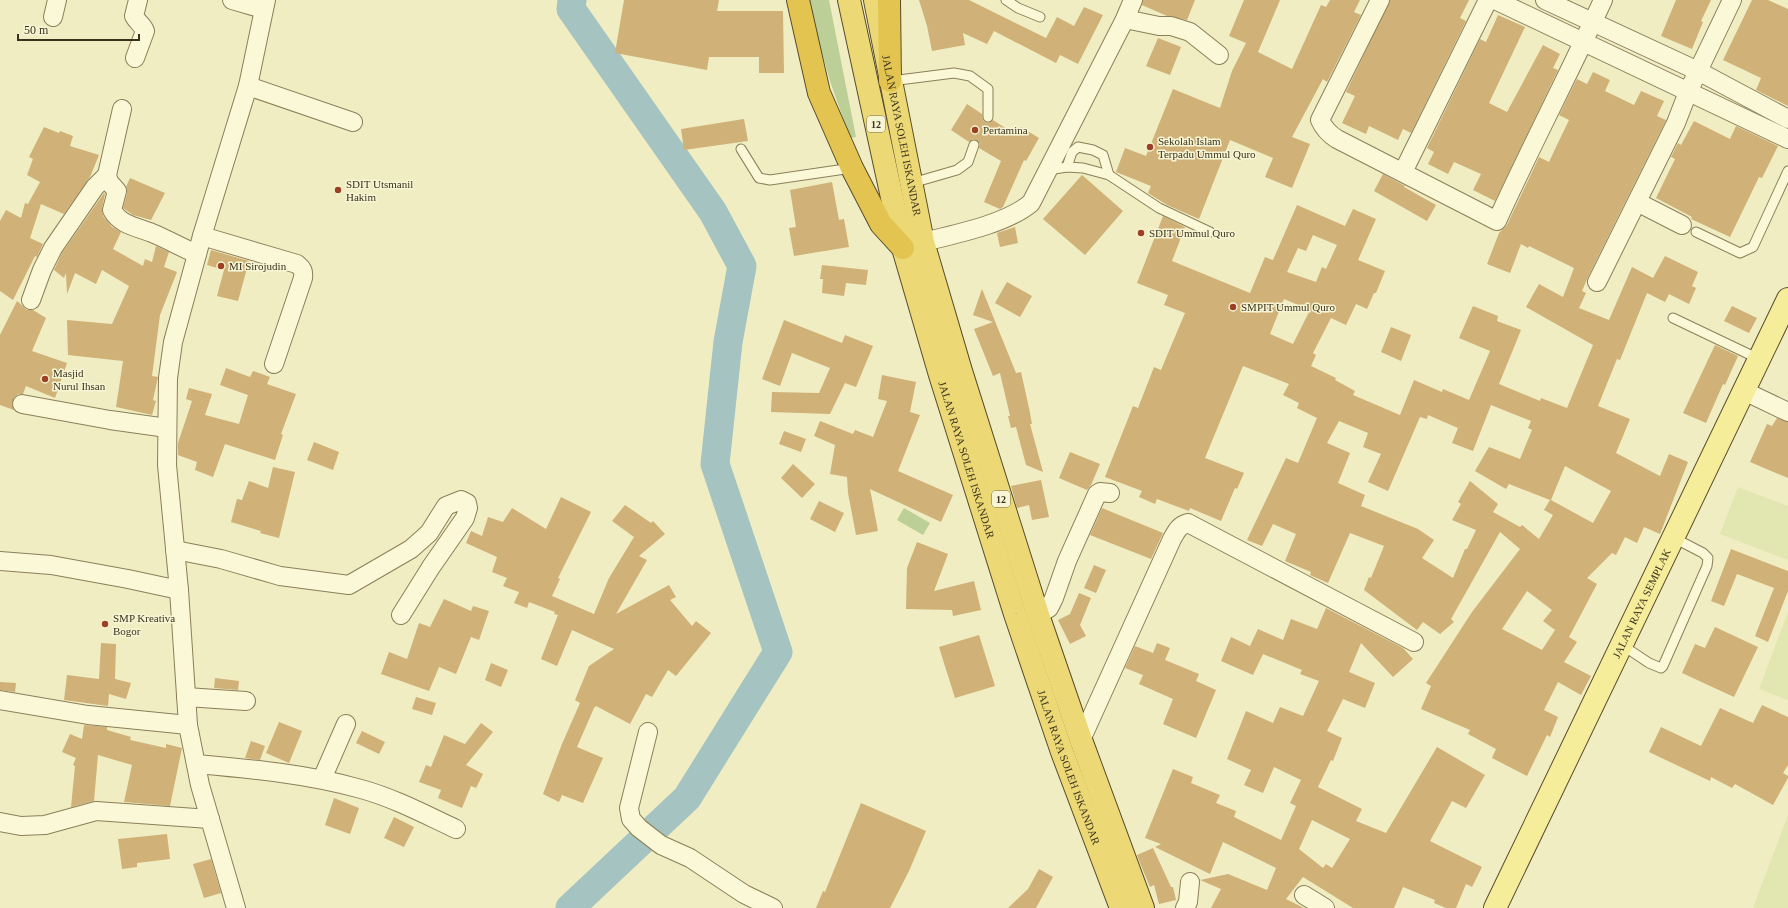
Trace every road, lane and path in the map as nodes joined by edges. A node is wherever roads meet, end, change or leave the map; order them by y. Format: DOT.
graph roads {
  1 [pos="57,0"];
  2 [pos="138,0"];
  3 [pos="232,0"];
  4 [pos="798,0"];
  5 [pos="849,0"];
  6 [pos="875,0"];
  7 [pos="889,0"];
  8 [pos="1006,0"];
  9 [pos="1133,0"];
  10 [pos="1380,0"];
  11 [pos="1488,0"];
  12 [pos="1495,0"];
  13 [pos="1545,0"];
  14 [pos="1604,0"];
  15 [pos="1732,0"];
  16 [pos="265,5"];
  17 [pos="53,17"];
  18 [pos="1040,17"];
  19 [pos="1125,19"];
  20 [pos="1593,22"];
  21 [pos="1584,41"];
  22 [pos="1219,55"];
  23 [pos="135,58"];
  24 [pos="1698,72"];
  25 [pos="890,81"];
  26 [pos="248,86"];
  27 [pos="1688,92"];
  28 [pos="122,109"];
  29 [pos="988,117"];
  30 [pos="1788,119"];
  31 [pos="353,122"];
  32 [pos="1788,139"];
  33 [pos="974,145"];
  34 [pos="741,149"];
  35 [pos="1067,167"];
  36 [pos="852,168"];
  37 [pos="1048,170"];
  38 [pos="1788,171"];
  39 [pos="1403,172"];
  40 [pos="108,175"];
  41 [pos="1109,175"];
  42 [pos="912,183"];
  43 [pos="1637,202"];
  44 [pos="1689,228"];
  45 [pos="1210,232"];
  46 [pos="202,236"];
  47 [pos="913,245"];
  48 [pos="198,254"];
  49 [pos="1597,282"];
  50 [pos="1788,299"];
  51 [pos="31,300"];
  52 [pos="1673,318"];
  53 [pos="1759,359"];
  54 [pos="274,364"];
  55 [pos="1744,391"];
  56 [pos="22,404"];
  57 [pos="1788,412"];
  58 [pos="167,428"];
  59 [pos="1110,493"];
  60 [pos="1674,538"];
  61 [pos="175,550"];
  62 [pos="0,561"];
  63 [pos="179,590"];
  64 [pos="401,615"];
  65 [pos="1038,615"];
  66 [pos="1414,642"];
  67 [pos="1622,645"];
  68 [pos="186,697"];
  69 [pos="0,700"];
  70 [pos="246,701"];
  71 [pos="346,724"];
  72 [pos="188,725"];
  73 [pos="648,732"];
  74 [pos="1081,740"];
  75 [pos="196,764"];
  76 [pos="322,779"];
  77 [pos="1097,782"];
  78 [pos="1076,789"];
  79 [pos="210,819"];
  80 [pos="0,822"];
  81 [pos="456,829"];
  82 [pos="1190,882"];
  83 [pos="1304,894"];
  84 [pos="236,908"];
  85 [pos="773,908"];
  86 [pos="1121,908"];
  87 [pos="1143,908"];
  88 [pos="1185,908"];
  89 [pos="1325,908"];
  90 [pos="1495,908"];
  1 -- 17 [label="street"];
  2 -- 23 [label="street"];
  3 -- 16 [label="street"];
  4 -- 36 [label="highway"];
  5 -- 47 [label="highway, JALAN RAYA SOLEH ISKANDAR / 12"];
  6 -- 25 [label="highway, JALAN RAYA SOLEH ISKANDAR / 12"];
  7 -- 25 [label="highway"];
  8 -- 18 [label="lane"];
  9 -- 19 [label="street"];
  10 -- 39 [label="street"];
  11 -- 39 [label="street"];
  12 -- 21 [label="street"];
  13 -- 20 [label="street"];
  14 -- 20 [label="street"];
  15 -- 24 [label="street"];
  16 -- 26 [label="street"];
  19 -- 22 [label="street"];
  19 -- 37 [label="street"];
  20 -- 21 [label="street"];
  20 -- 24 [label="street"];
  21 -- 27 [label="street"];
  21 -- 39 [label="street"];
  24 -- 27 [label="street"];
  24 -- 30 [label="street"];
  25 -- 29 [label="lane"];
  25 -- 42 [label="highway, JALAN RAYA SOLEH ISKANDAR / 12"];
  26 -- 31 [label="street"];
  26 -- 46 [label="street"];
  27 -- 32 [label="street"];
  27 -- 43 [label="street"];
  28 -- 40 [label="street"];
  33 -- 42 [label="lane"];
  34 -- 36 [label="lane"];
  35 -- 37 [label="lane"];
  35 -- 41 [label="lane"];
  35 -- 41 [label="lane"];
  36 -- 47 [label="highway"];
  37 -- 47 [label="street"];
  38 -- 44 [label="lane"];
  40 -- 48 [label="street"];
  40 -- 51 [label="street"];
  41 -- 45 [label="lane"];
  42 -- 47 [label="highway, JALAN RAYA SOLEH ISKANDAR / 12"];
  43 -- 44 [label="street"];
  43 -- 49 [label="street"];
  46 -- 48 [label="street"];
  46 -- 54 [label="street"];
  47 -- 65 [label="highway, JALAN RAYA SOLEH ISKANDAR / 12"];
  47 -- 78 [label="highway, JALAN RAYA SOLEH ISKANDAR / 12"];
  48 -- 58 [label="street"];
  50 -- 53 [label="main road, JALAN RAYA SEMPLAK"];
  52 -- 53 [label="lane"];
  53 -- 55 [label="main road, JALAN RAYA SEMPLAK"];
  55 -- 57 [label="street"];
  55 -- 60 [label="main road, JALAN RAYA SEMPLAK"];
  56 -- 58 [label="street"];
  58 -- 61 [label="street"];
  59 -- 65 [label="street"];
  60 -- 67 [label="main road, JALAN RAYA SEMPLAK"];
  60 -- 67 [label="lane"];
  61 -- 63 [label="street"];
  61 -- 64 [label="street"];
  62 -- 63 [label="street"];
  63 -- 68 [label="street"];
  65 -- 74 [label="highway, JALAN RAYA SOLEH ISKANDAR / 12"];
  66 -- 74 [label="street"];
  67 -- 90 [label="main road, JALAN RAYA SEMPLAK"];
  68 -- 70 [label="street"];
  68 -- 72 [label="street"];
  69 -- 72 [label="street"];
  71 -- 76 [label="street"];
  72 -- 75 [label="street"];
  73 -- 85 [label="street"];
  74 -- 77 [label="highway, JALAN RAYA SOLEH ISKANDAR / 12"];
  75 -- 76 [label="street"];
  75 -- 79 [label="street"];
  76 -- 81 [label="street"];
  77 -- 78 [label="highway"];
  77 -- 87 [label="highway, JALAN RAYA SOLEH ISKANDAR / 12"];
  78 -- 86 [label="highway, JALAN RAYA SOLEH ISKANDAR / 12"];
  79 -- 80 [label="street"];
  79 -- 84 [label="street"];
  82 -- 88 [label="street"];
  83 -- 89 [label="street"];
}
